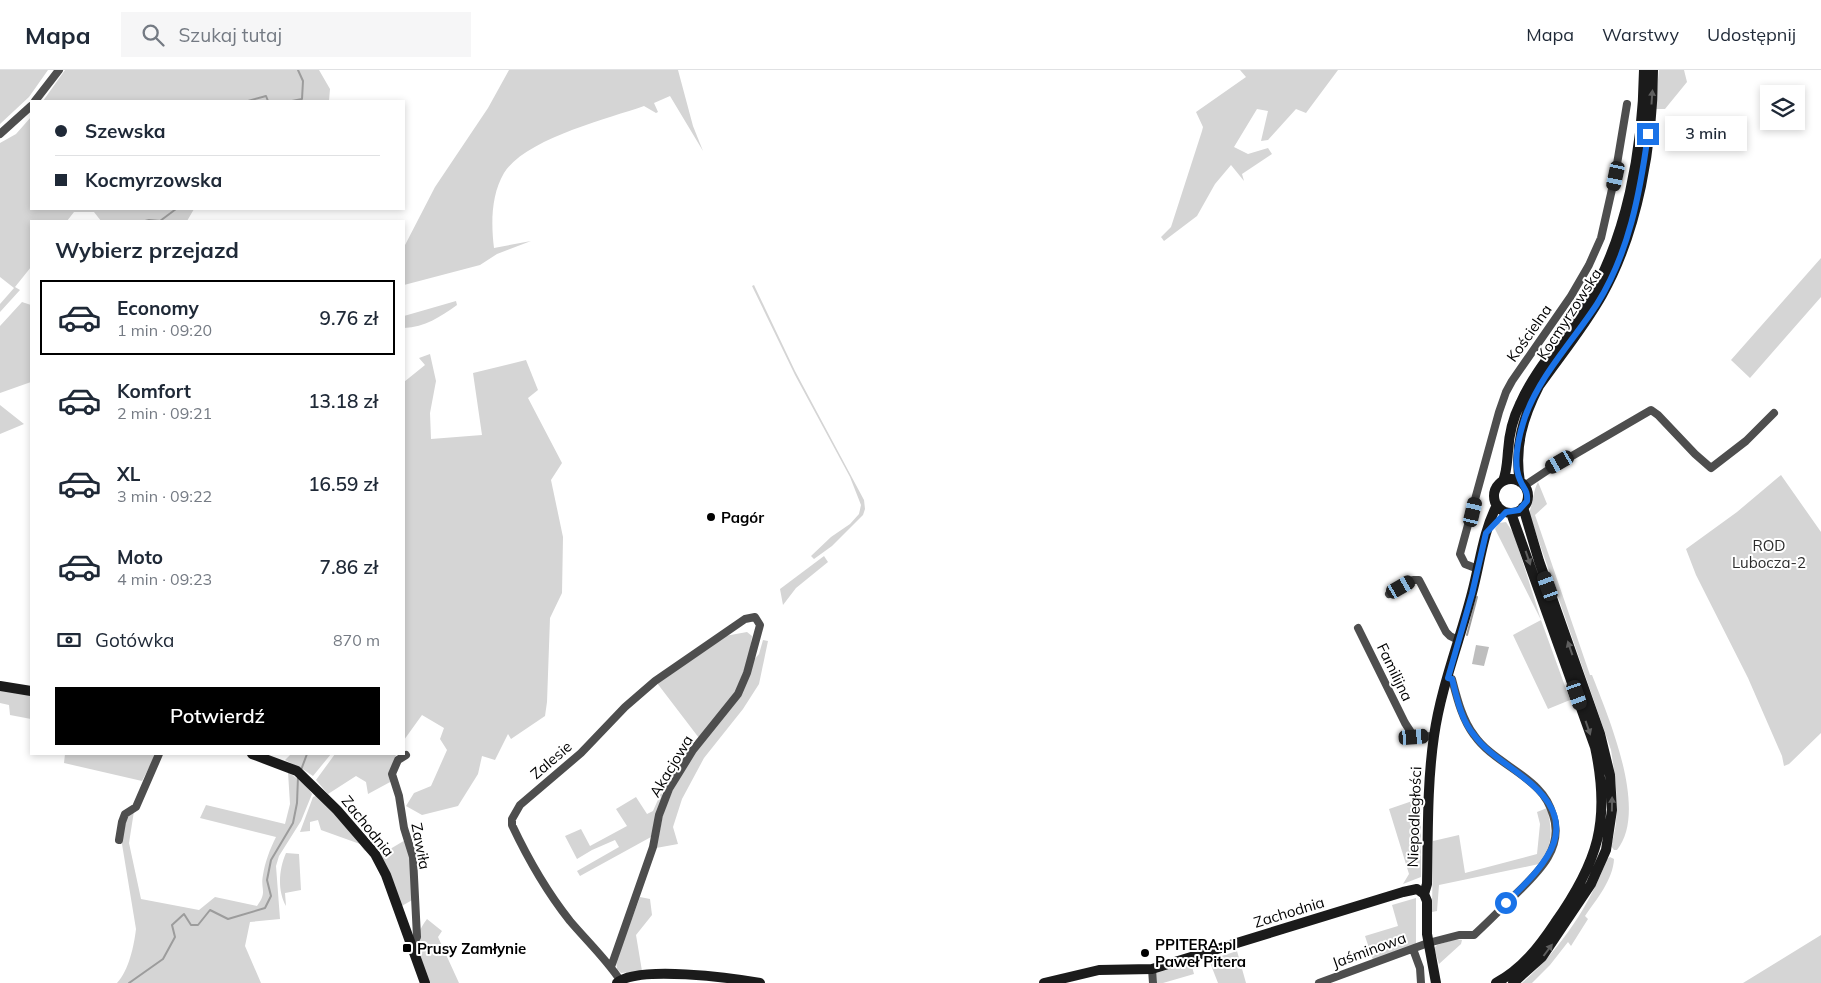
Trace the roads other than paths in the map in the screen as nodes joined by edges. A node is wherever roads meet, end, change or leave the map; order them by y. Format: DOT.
graph roads {
  1 [pos="59,70"];
  2 [pos="1644,70"];
  3 [pos="1653,70"];
  4 [pos="36,100"];
  5 [pos="1627,104"];
  6 [pos="30,107"];
  7 [pos="0,134"];
  8 [pos="1774,413"];
  9 [pos="1503,481"];
  10 [pos="1522,484"];
  11 [pos="1497,505"];
  12 [pos="1523,507"];
  13 [pos="1508,512"];
  14 [pos="1488,529"];
  15 [pos="1478,569"];
  16 [pos="1389,594"];
  17 [pos="755,617"];
  18 [pos="1358,628"];
  19 [pos="1458,640"];
  20 [pos="1448,678"];
  21 [pos="0,686"];
  22 [pos="30,692"];
  23 [pos="1434,736"];
  24 [pos="158,755"];
  25 [pos="254,755"];
  26 [pos="406,755"];
  27 [pos="119,840"];
  28 [pos="1424,894"];
  29 [pos="1428,943"];
  30 [pos="412,946"];
  31 [pos="1413,949"];
  32 [pos="1433,962"];
  33 [pos="611,967"];
  34 [pos="1152,969"];
  35 [pos="618,982"];
  36 [pos="425,983"];
  37 [pos="760,983"];
  38 [pos="1044,983"];
  39 [pos="1153,983"];
  40 [pos="1319,983"];
  41 [pos="1420,983"];
  42 [pos="1436,983"];
  43 [pos="1444,983"];
  44 [pos="1496,983"];
  45 [pos="1513,983"];
  1 -- 4 [label="street"];
  2 -- 9 [label="main road, Kocmyrzowska"];
  10 -- 3 [label="main road, Kocmyrzowska, one-way"];
  5 -- 15 [label="street, Kościelna"];
  6 -- 7 [label="street"];
  8 -- 10 [label="street"];
  9 -- 10 [label="main road"];
  9 -- 11 [label="main road"];
  10 -- 12 [label="main road"];
  11 -- 13 [label="main road"];
  11 -- 14 [label="main road, Niepodległości"];
  12 -- 13 [label="main road"];
  45 -- 12 [label="main road, one-way"];
  13 -- 14 [label="main road"];
  13 -- 44 [label="main road, one-way"];
  14 -- 15 [label="main road, Niepodległości"];
  15 -- 19 [label="main road, Niepodległości"];
  16 -- 19 [label="street"];
  17 -- 33 [label="street, Akacjowa"];
  17 -- 33 [label="street, Zalesie"];
  18 -- 23 [label="street, Familijna"];
  19 -- 20 [label="main road, Niepodległości"];
  20 -- 23 [label="main road, Niepodległości"];
  20 -- 29 [label="street, Jaśminowa"];
  21 -- 22 [label="main road"];
  23 -- 28 [label="main road, Niepodległości"];
  24 -- 27 [label="street"];
  25 -- 30 [label="main road, Zachodnia"];
  26 -- 30 [label="street, Zawiła"];
  28 -- 29 [label="main road, Niepodległości"];
  28 -- 34 [label="main road, Zachodnia"];
  29 -- 31 [label="street, Jaśminowa"];
  29 -- 32 [label="main road, Niepodległości"];
  30 -- 36 [label="main road, Zachodnia"];
  31 -- 40 [label="street, Jaśminowa"];
  31 -- 41 [label="street"];
  32 -- 42 [label="main road, Niepodległości"];
  32 -- 43 [label="main road, Niepodległości"];
  33 -- 35 [label="street"];
  34 -- 38 [label="main road, Zachodnia"];
  34 -- 39 [label="street"];
  35 -- 37 [label="main road"];
}
